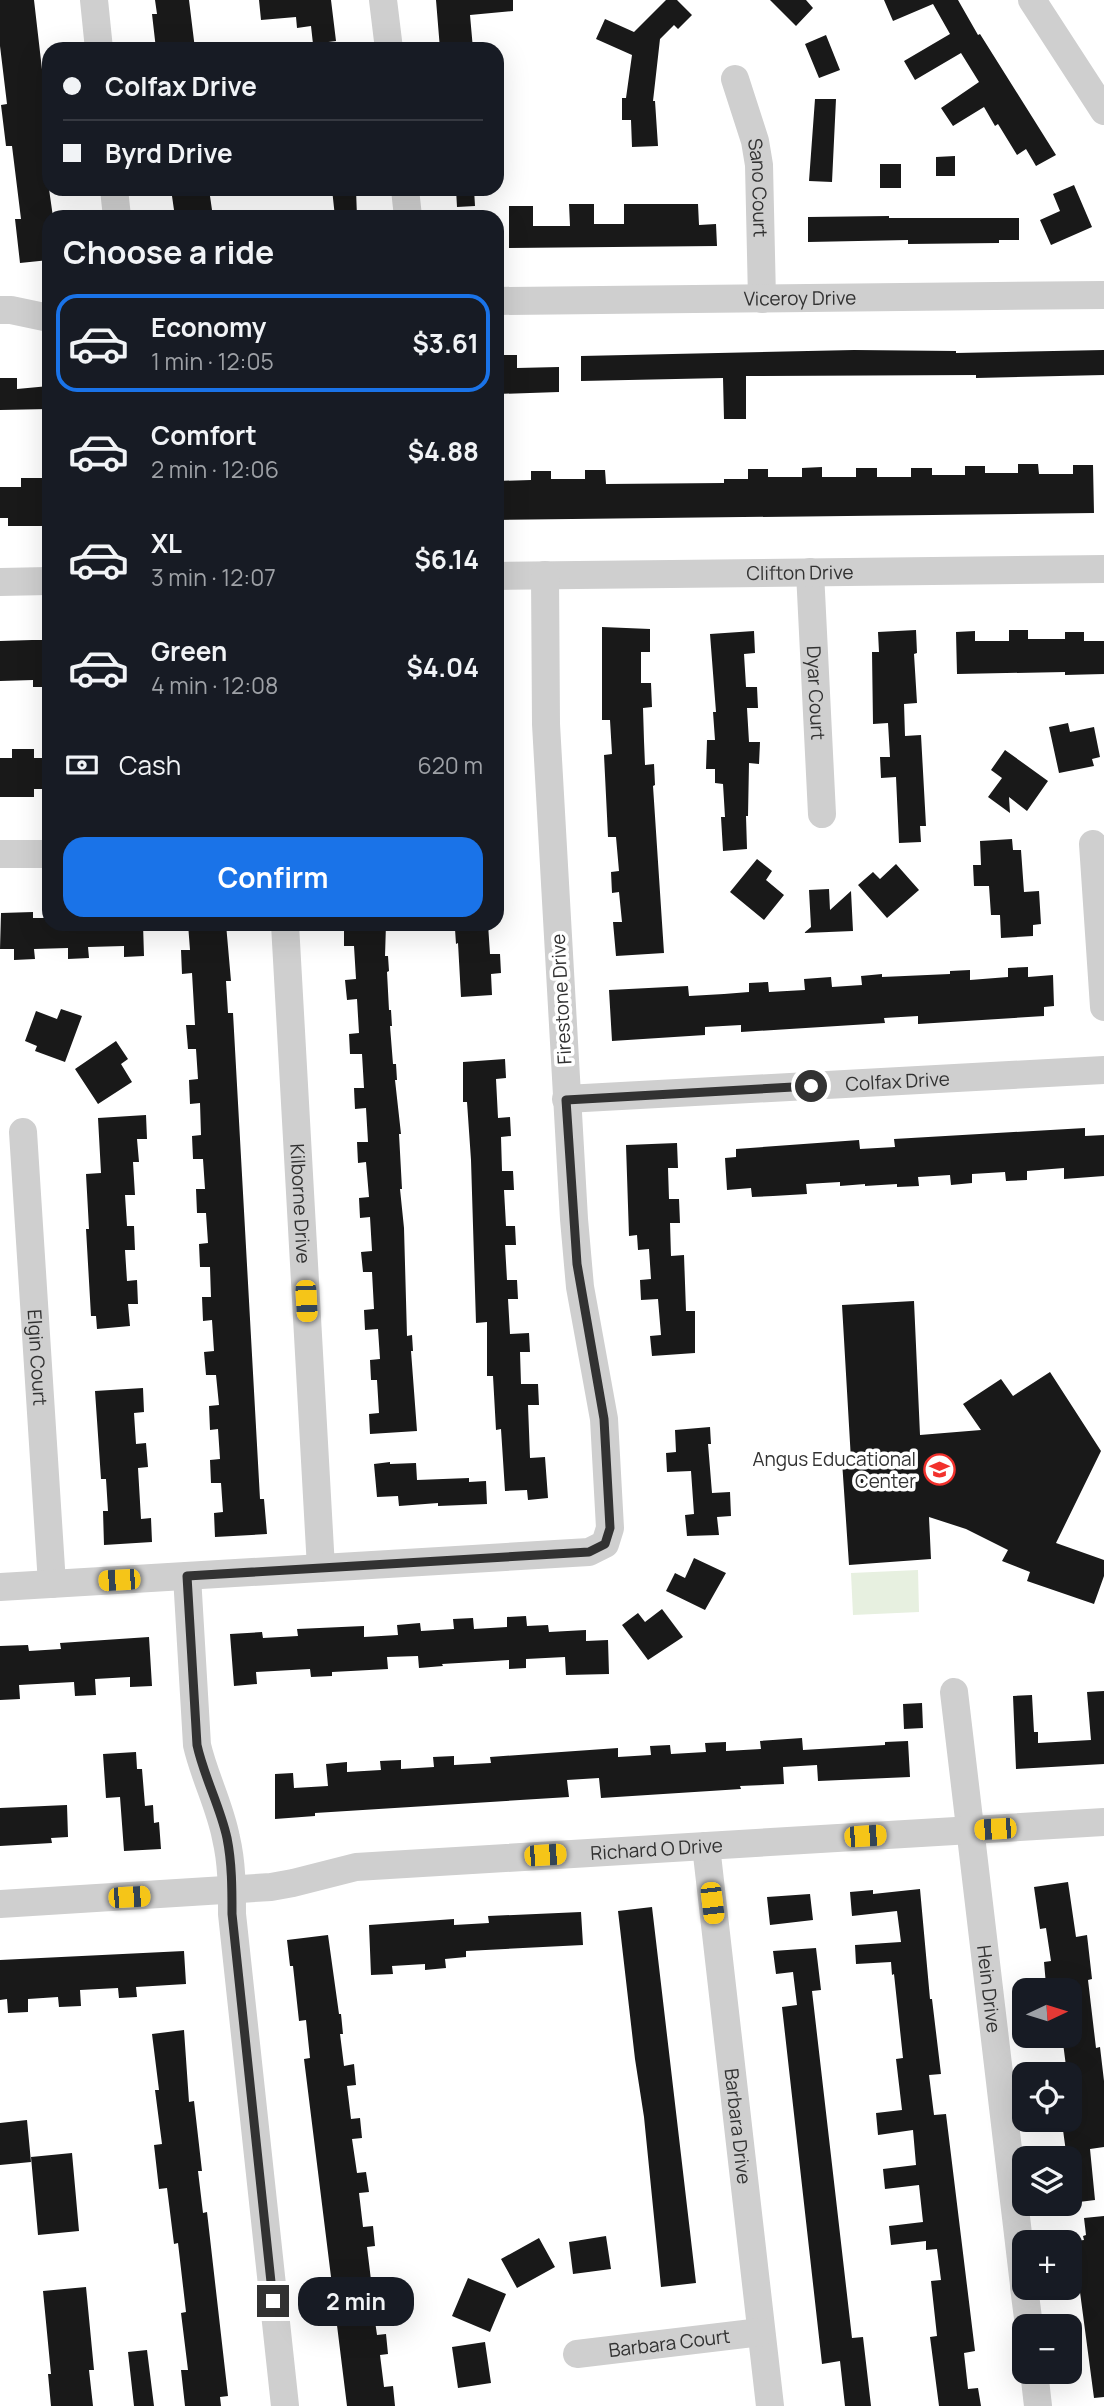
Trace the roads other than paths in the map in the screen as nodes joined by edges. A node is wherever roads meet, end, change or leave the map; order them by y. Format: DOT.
graph roads {
  1 [pos="94,0"];
  2 [pos="383,0"];
  3 [pos="1032,0"];
  4 [pos="98,42"];
  5 [pos="388,42"];
  6 [pos="735,79"];
  7 [pos="1104,110"];
  8 [pos="1104,295"];
  9 [pos="762,299"];
  10 [pos="504,301"];
  11 [pos="0,310"];
  12 [pos="42,317"];
  13 [pos="1104,569"];
  14 [pos="810,572"];
  15 [pos="545,575"];
  16 [pos="504,576"];
  17 [pos="42,581"];
  18 [pos="0,582"];
  19 [pos="822,814"];
  20 [pos="1093,844"];
  21 [pos="0,854"];
  22 [pos="42,854"];
  23 [pos="285,931"];
  24 [pos="1104,1007"];
  25 [pos="1104,1070"];
  26 [pos="566,1100"];
  27 [pos="23,1132"];
  28 [pos="321,1568"];
  29 [pos="187,1576"];
  30 [pos="52,1584"];
  31 [pos="0,1587"];
  32 [pos="954,1692"];
  33 [pos="1104,1822"];
  34 [pos="970,1830"];
  35 [pos="706,1846"];
  36 [pos="232,1891"];
  37 [pos="0,1904"];
  38 [pos="1017,2230"];
  39 [pos="761,2332"];
  40 [pos="577,2354"];
  41 [pos="1035,2384"];
  42 [pos="285,2406"];
  43 [pos="770,2406"];
  44 [pos="1038,2406"];
  1 -- 4 [label="street"];
  2 -- 5 [label="street"];
  3 -- 7 [label="street"];
  6 -- 9 [label="street, Sano Court"];
  8 -- 9 [label="street, Viceroy Drive"];
  9 -- 10 [label="street, Viceroy Drive"];
  11 -- 12 [label="street"];
  13 -- 14 [label="street, Clifton Drive"];
  14 -- 15 [label="street, Clifton Drive"];
  14 -- 19 [label="street, Dyar Court"];
  15 -- 16 [label="street, Clifton Drive"];
  15 -- 26 [label="street, Firestone Drive"];
  17 -- 18 [label="street"];
  20 -- 24 [label="street"];
  21 -- 22 [label="street"];
  23 -- 28 [label="street, Kilborne Drive"];
  25 -- 26 [label="street, Colfax Drive"];
  26 -- 28 [label="street, Firestone Drive"];
  27 -- 30 [label="street, Elgin Court"];
  28 -- 29 [label="street"];
  29 -- 30 [label="street"];
  29 -- 36 [label="street"];
  30 -- 31 [label="street"];
  32 -- 34 [label="street, Hein Drive"];
  33 -- 34 [label="street, Richard O Drive"];
  34 -- 35 [label="street, Richard O Drive"];
  34 -- 38 [label="street, Hein Drive"];
  35 -- 36 [label="street, Richard O Drive"];
  35 -- 39 [label="street, Barbara Drive"];
  36 -- 37 [label="street, Richard O Drive"];
  36 -- 42 [label="street"];
  39 -- 40 [label="street, Barbara Court"];
  39 -- 43 [label="street, Barbara Drive"];
  41 -- 44 [label="street"];
}
